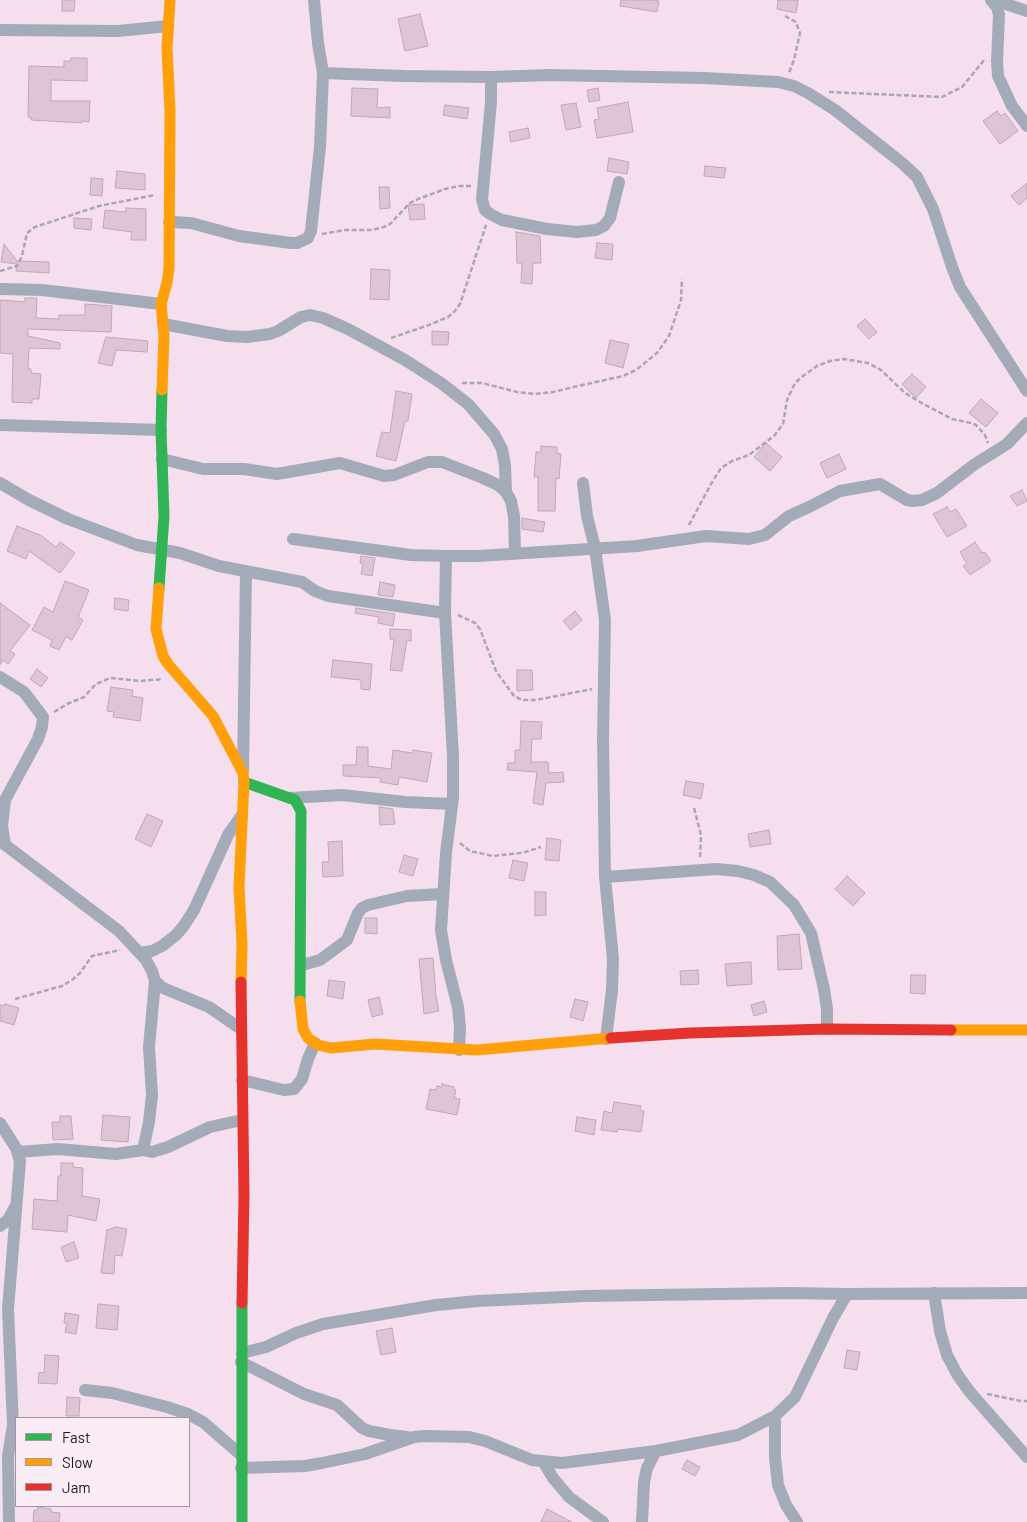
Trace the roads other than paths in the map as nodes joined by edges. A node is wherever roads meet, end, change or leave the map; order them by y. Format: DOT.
graph roads {
  1 [pos="170,0"];
  2 [pos="314,0"];
  3 [pos="993,0"];
  4 [pos="1027,11"];
  5 [pos="168,26"];
  6 [pos="0,30"];
  7 [pos="323,73"];
  8 [pos="491,77"];
  9 [pos="1027,126"];
  10 [pos="619,182"];
  11 [pos="169,222"];
  12 [pos="0,289"];
  13 [pos="161,304"];
  14 [pos="163,324"];
  15 [pos="1027,391"];
  16 [pos="1027,423"];
  17 [pos="0,425"];
  18 [pos="161,430"];
  19 [pos="162,459"];
  20 [pos="0,483"];
  21 [pos="583,483"];
  22 [pos="506,492"];
  23 [pos="293,539"];
  24 [pos="595,548"];
  25 [pos="161,549"];
  26 [pos="515,553"];
  27 [pos="446,556"];
  28 [pos="246,571"];
  29 [pos="445,613"];
  30 [pos="0,678"];
  31 [pos="244,777"];
  32 [pos="290,798"];
  33 [pos="452,804"];
  34 [pos="2,807"];
  35 [pos="244,813"];
  36 [pos="3,843"];
  37 [pos="605,877"];
  38 [pos="442,894"];
  39 [pos="136,949"];
  40 [pos="302,965"];
  41 [pos="155,981"];
  42 [pos="827,1029"];
  43 [pos="241,1030"];
  44 [pos="1027,1030"];
  45 [pos="606,1039"];
  46 [pos="315,1043"];
  47 [pos="459,1050"];
  48 [pos="242,1080"];
  49 [pos="242,1120"];
  50 [pos="0,1123"];
  51 [pos="144,1150"];
  52 [pos="18,1152"];
  53 [pos="16,1204"];
  54 [pos="0,1226"];
  55 [pos="934,1293"];
  56 [pos="1027,1293"];
  57 [pos="847,1294"];
  58 [pos="4,1312"];
  59 [pos="242,1357"];
  60 [pos="85,1390"];
  61 [pos="775,1416"];
  62 [pos="0,1425"];
  63 [pos="13,1425"];
  64 [pos="414,1437"];
  65 [pos="656,1451"];
  66 [pos="4,1456"];
  67 [pos="1027,1457"];
  68 [pos="241,1462"];
  69 [pos="544,1463"];
  70 [pos="9,1522"];
  71 [pos="242,1522"];
  72 [pos="603,1522"];
  73 [pos="642,1522"];
  74 [pos="797,1522"];
  1 -- 5 [label="street"];
  2 -- 7 [label="street"];
  3 -- 4 [label="street"];
  3 -- 9 [label="street"];
  5 -- 6 [label="street"];
  5 -- 11 [label="street"];
  7 -- 8 [label="street"];
  7 -- 11 [label="street"];
  8 -- 10 [label="street"];
  8 -- 15 [label="street"];
  11 -- 13 [label="street"];
  12 -- 13 [label="street"];
  13 -- 14 [label="street"];
  14 -- 18 [label="street"];
  14 -- 22 [label="street"];
  16 -- 24 [label="street"];
  17 -- 18 [label="street"];
  18 -- 19 [label="street"];
  19 -- 22 [label="street"];
  19 -- 25 [label="street"];
  20 -- 25 [label="street"];
  21 -- 24 [label="street"];
  22 -- 26 [label="street"];
  23 -- 27 [label="street"];
  24 -- 26 [label="street"];
  24 -- 37 [label="street"];
  25 -- 28 [label="street"];
  25 -- 31 [label="street"];
  26 -- 27 [label="street"];
  27 -- 29 [label="street"];
  28 -- 29 [label="street"];
  28 -- 31 [label="street"];
  29 -- 33 [label="street"];
  30 -- 34 [label="street"];
  31 -- 32 [label="street"];
  31 -- 35 [label="street"];
  32 -- 33 [label="street"];
  32 -- 40 [label="street"];
  33 -- 38 [label="street"];
  34 -- 36 [label="street"];
  35 -- 39 [label="street"];
  35 -- 43 [label="street"];
  36 -- 39 [label="street"];
  37 -- 42 [label="street"];
  37 -- 45 [label="street"];
  38 -- 40 [label="street"];
  38 -- 47 [label="street"];
  39 -- 41 [label="street"];
  40 -- 46 [label="street"];
  41 -- 43 [label="street"];
  41 -- 51 [label="street"];
  42 -- 44 [label="street"];
  42 -- 45 [label="street"];
  43 -- 48 [label="street"];
  45 -- 47 [label="street"];
  46 -- 47 [label="street"];
  46 -- 48 [label="street"];
  48 -- 49 [label="street"];
  49 -- 51 [label="street"];
  49 -- 59 [label="street"];
  50 -- 52 [label="street"];
  51 -- 52 [label="street"];
  52 -- 53 [label="street"];
  53 -- 54 [label="street"];
  53 -- 58 [label="street"];
  55 -- 56 [label="street"];
  55 -- 57 [label="street"];
  55 -- 67 [label="street"];
  57 -- 59 [label="street"];
  57 -- 61 [label="street"];
  58 -- 63 [label="street"];
  59 -- 64 [label="street"];
  59 -- 68 [label="street"];
  60 -- 68 [label="street"];
  61 -- 65 [label="street"];
  61 -- 74 [label="street"];
  62 -- 63 [label="street"];
  63 -- 66 [label="street"];
  64 -- 68 [label="street"];
  64 -- 69 [label="street"];
  65 -- 69 [label="street"];
  65 -- 73 [label="street"];
  66 -- 70 [label="street"];
  68 -- 71 [label="street"];
  69 -- 72 [label="street"];
}
